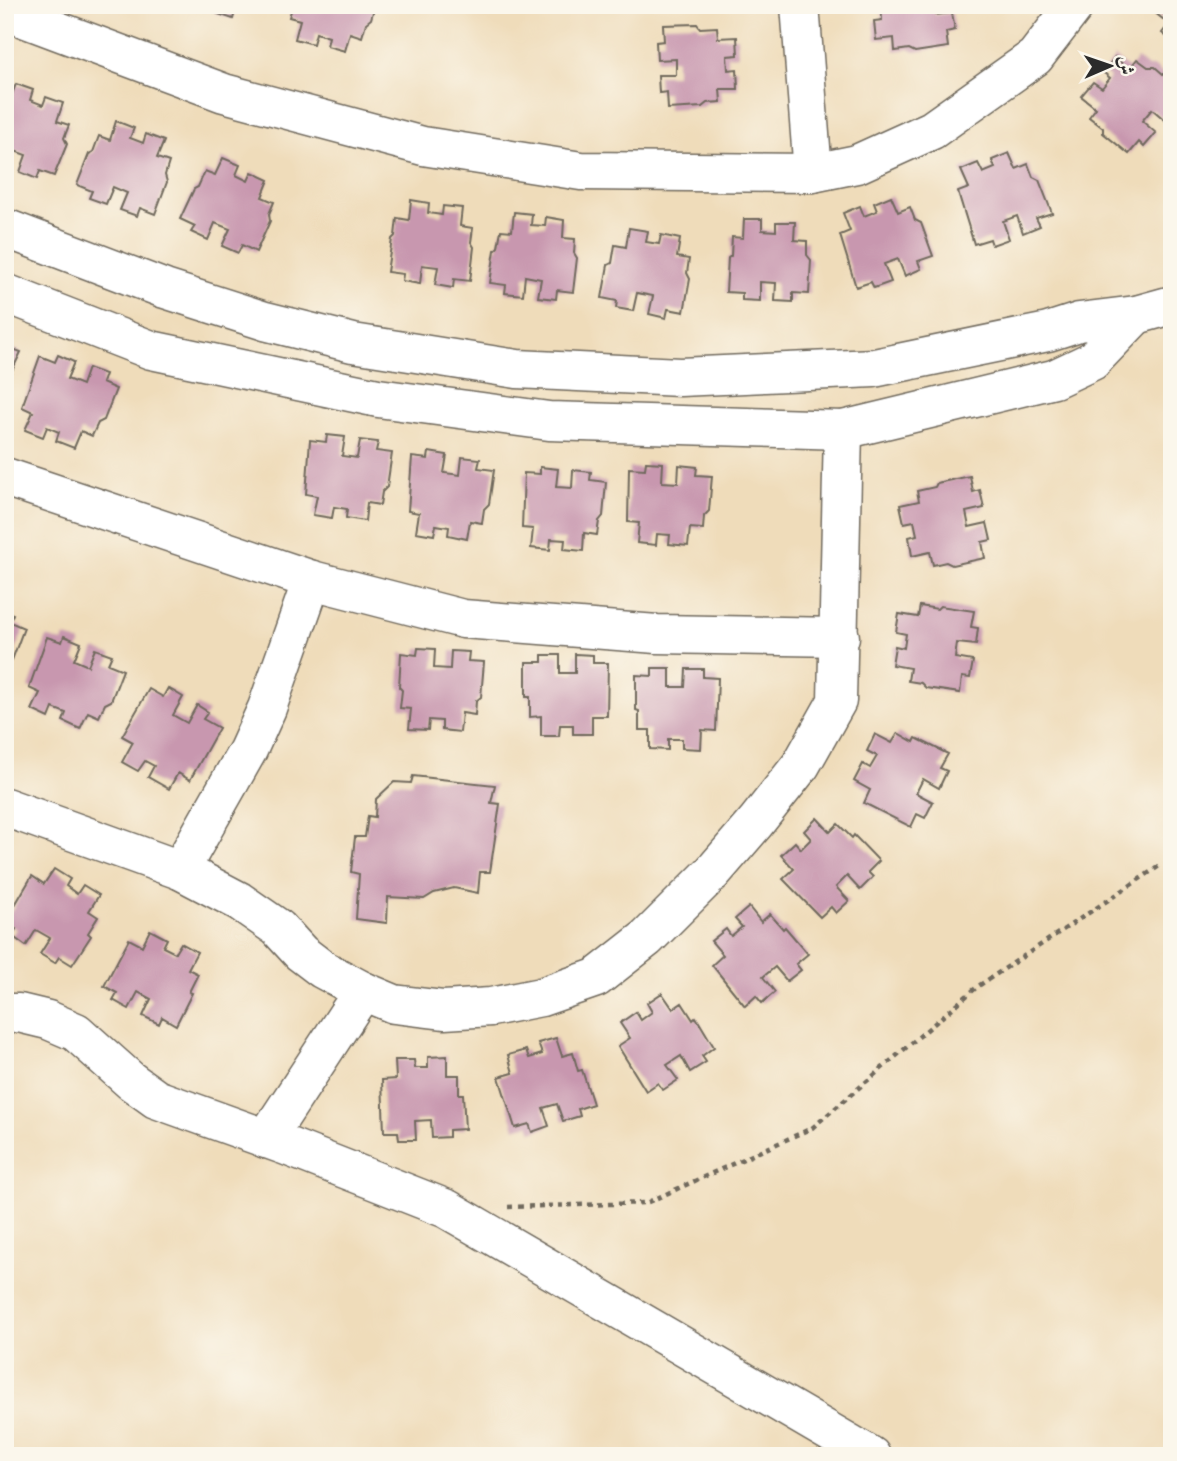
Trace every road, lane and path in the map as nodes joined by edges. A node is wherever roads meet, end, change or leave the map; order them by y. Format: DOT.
graph roads {
  1 [pos="800,5"];
  2 [pos="1075,5"];
  3 [pos="5,11"];
  4 [pos="814,173"];
  5 [pos="5,228"];
  6 [pos="5,293"];
  7 [pos="1154,310"];
  8 [pos="265,321"];
  9 [pos="250,371"];
  10 [pos="843,430"];
  11 [pos="5,477"];
  12 [pos="312,580"];
  13 [pos="840,636"];
  14 [pos="5,807"];
  15 [pos="1161,865"];
  16 [pos="180,870"];
  17 [pos="363,991"];
  18 [pos="5,1013"];
  19 [pos="266,1139"];
  20 [pos="500,1208"];
  21 [pos="871,1456"];
  1 -- 4 [label="street"];
  2 -- 4 [label="street"];
  3 -- 4 [label="street"];
  5 -- 8 [label="street"];
  6 -- 9 [label="street"];
  7 -- 8 [label="street"];
  7 -- 10 [label="street"];
  8 -- 9 [label="street"];
  9 -- 10 [label="street"];
  10 -- 13 [label="street"];
  11 -- 12 [label="street"];
  12 -- 13 [label="street"];
  12 -- 16 [label="street"];
  13 -- 17 [label="street"];
  14 -- 16 [label="street"];
  15 -- 20 [label="path"];
  16 -- 17 [label="street"];
  17 -- 19 [label="street"];
  18 -- 19 [label="street"];
  19 -- 21 [label="street"];
}
